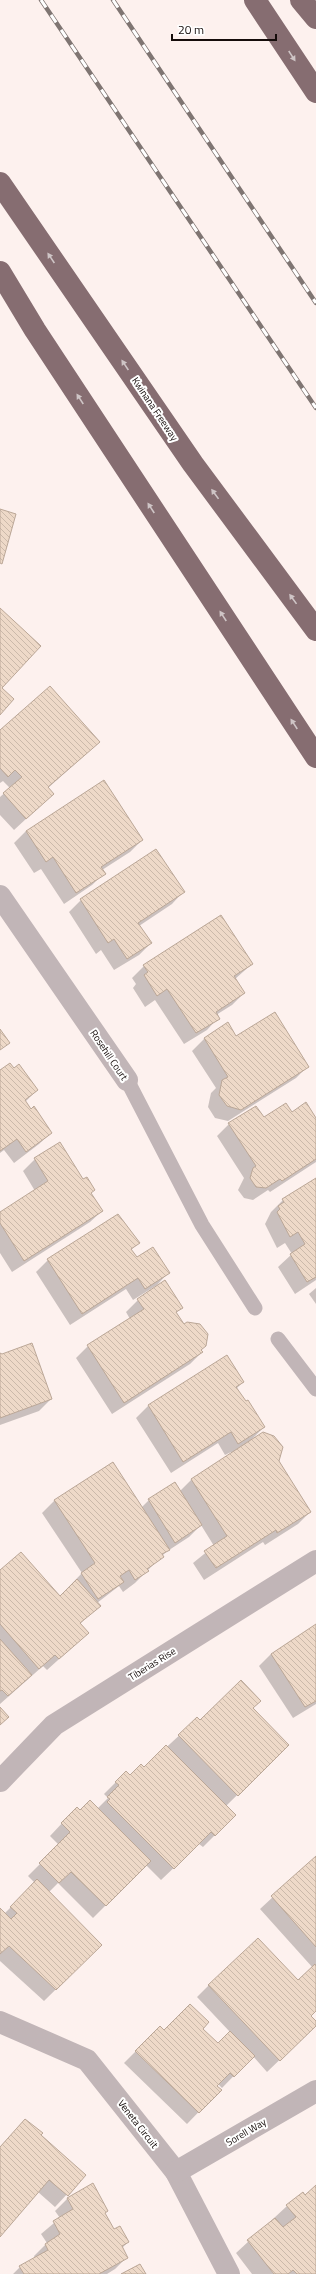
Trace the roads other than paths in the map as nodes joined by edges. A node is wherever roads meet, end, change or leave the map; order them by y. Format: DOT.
graph roads {
  1 [pos="255,0"];
  2 [pos="301,0"];
  3 [pos="316,18"];
  4 [pos="316,92"];
  5 [pos="0,183"];
  6 [pos="0,272"];
  7 [pos="316,630"];
  8 [pos="316,757"];
  9 [pos="0,896"];
  10 [pos="127,1080"];
  11 [pos="255,1308"];
  12 [pos="278,1339"];
  13 [pos="316,1388"];
  14 [pos="316,1561"];
  15 [pos="0,1781"];
  16 [pos="0,2022"];
  17 [pos="316,2091"];
  18 [pos="176,2172"];
  19 [pos="229,2274"];
  1 -- 4 [label="highway, one-way"];
  2 -- 3 [label="highway"];
  7 -- 5 [label="highway, Kwinana Freeway, one-way"];
  8 -- 6 [label="highway, one-way"];
  9 -- 10 [label="street, Rosehill Court"];
  10 -- 11 [label="lane, Rosehill Court"];
  12 -- 13 [label="lane"];
  14 -- 15 [label="street, Tiberias Rise"];
  16 -- 18 [label="street, Veneta Circuit"];
  17 -- 18 [label="street, Sorell Way"];
  18 -- 19 [label="street, Veneta Circuit"];
}
